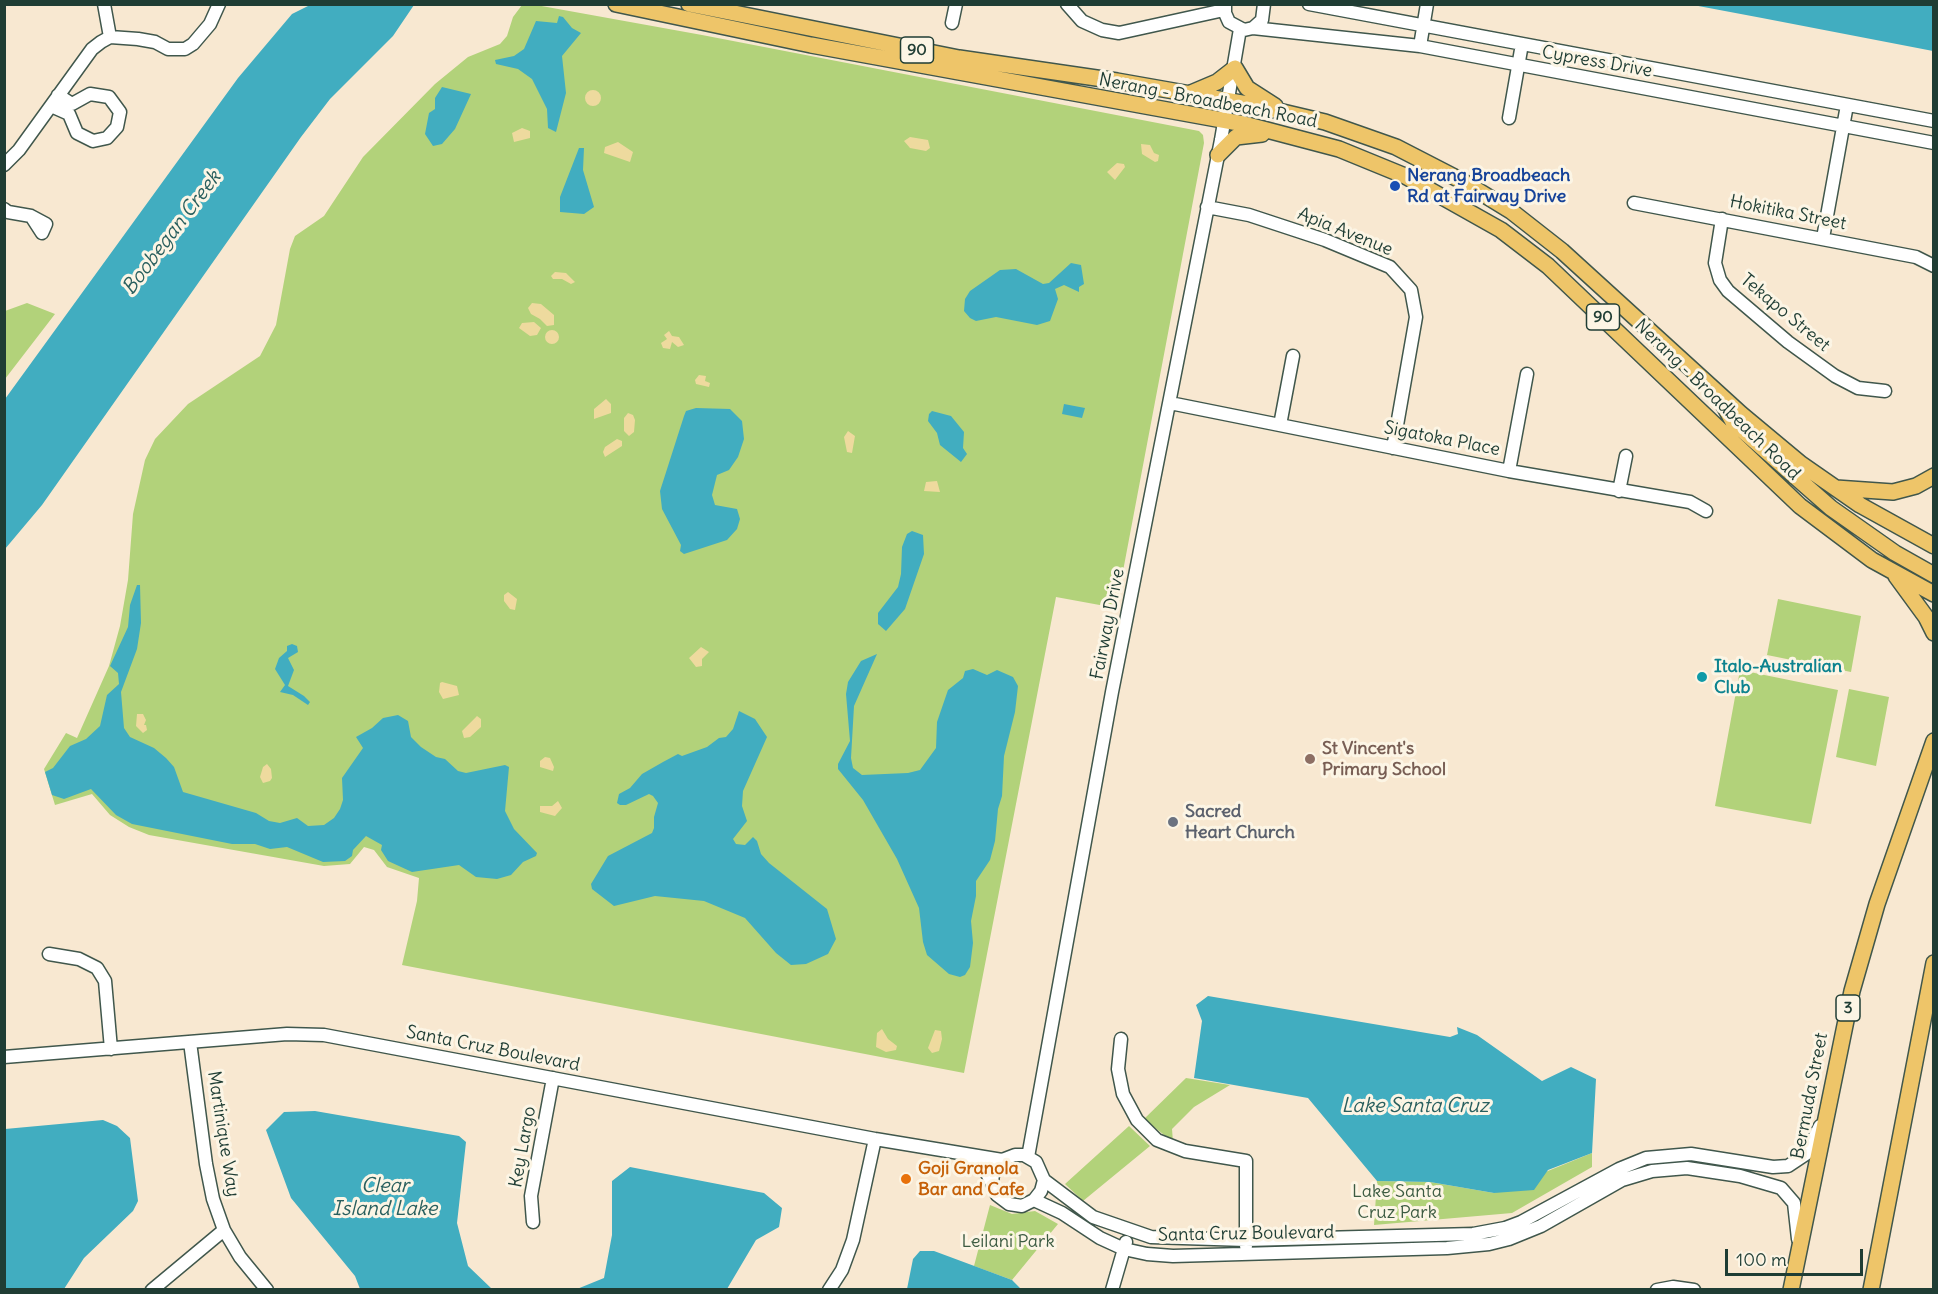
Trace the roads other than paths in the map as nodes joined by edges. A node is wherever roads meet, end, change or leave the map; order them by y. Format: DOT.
graph roads {
  1 [pos="104,4"];
  2 [pos="219,4"];
  3 [pos="616,4"];
  4 [pos="690,4"];
  5 [pos="956,4"];
  6 [pos="1067,4"];
  7 [pos="1264,4"];
  8 [pos="1309,4"];
  9 [pos="1427,4"];
  10 [pos="1225,7"];
  11 [pos="952,23"];
  12 [pos="1424,25"];
  13 [pos="1253,28"];
  14 [pos="1240,29"];
  15 [pos="110,37"];
  16 [pos="1522,44"];
  17 [pos="1420,46"];
  18 [pos="1519,66"];
  19 [pos="1235,68"];
  20 [pos="1191,93"];
  21 [pos="54,100"];
  22 [pos="1228,100"];
  23 [pos="1847,105"];
  24 [pos="1283,111"];
  25 [pos="1509,118"];
  26 [pos="1225,121"];
  27 [pos="1934,121"];
  28 [pos="1843,126"];
  29 [pos="1283,133"];
  30 [pos="1934,143"];
  31 [pos="1218,155"];
  32 [pos="4,165"];
  33 [pos="1634,203"];
  34 [pos="1207,207"];
  35 [pos="4,209"];
  36 [pos="31,216"];
  37 [pos="1722,219"];
  38 [pos="1823,238"];
  39 [pos="1934,266"];
  40 [pos="1293,356"];
  41 [pos="1527,374"];
  42 [pos="1885,391"];
  43 [pos="1718,393"];
  44 [pos="1170,404"];
  45 [pos="1280,425"];
  46 [pos="1393,448"];
  47 [pos="1626,456"];
  48 [pos="1509,471"];
  49 [pos="1934,476"];
  50 [pos="1833,488"];
  51 [pos="1618,491"];
  52 [pos="1706,511"];
  53 [pos="1934,546"];
  54 [pos="1893,572"];
  55 [pos="1934,575"];
  56 [pos="1934,594"];
  57 [pos="1934,633"];
  58 [pos="1934,741"];
  59 [pos="49,954"];
  60 [pos="1934,963"];
  61 [pos="1121,1039"];
  62 [pos="190,1042"];
  63 [pos="111,1049"];
  64 [pos="4,1057"];
  65 [pos="553,1078"];
  66 [pos="1824,1118"];
  67 [pos="875,1139"];
  68 [pos="1663,1155"];
  69 [pos="970,1157"];
  70 [pos="1028,1157"];
  71 [pos="1725,1158"];
  72 [pos="1002,1160"];
  73 [pos="1665,1169"];
  74 [pos="1044,1180"];
  75 [pos="992,1181"];
  76 [pos="1769,1183"];
  77 [pos="1034,1200"];
  78 [pos="533,1222"];
  79 [pos="224,1230"];
  80 [pos="1130,1232"];
  81 [pos="1246,1240"];
  82 [pos="1124,1249"];
  83 [pos="1799,1250"];
  84 [pos="1246,1253"];
  85 [pos="152,1290"];
  86 [pos="267,1290"];
  87 [pos="829,1290"];
  88 [pos="1112,1290"];
  89 [pos="1657,1290"];
  90 [pos="1694,1290"];
  91 [pos="1791,1290"];
  92 [pos="1873,1290"];
  1 -- 15 [label="street"];
  2 -- 15 [label="street"];
  3 -- 26 [label="main road, Nerang - Broadbeach Road / 90"];
  4 -- 20 [label="main road, Nerang - Broadbeach Road / 90"];
  5 -- 11 [label="street"];
  6 -- 10 [label="street"];
  7 -- 13 [label="street"];
  8 -- 12 [label="street, Cypress Drive"];
  9 -- 12 [label="street"];
  10 -- 14 [label="street"];
  12 -- 16 [label="street, Cypress Drive"];
  12 -- 17 [label="street"];
  13 -- 14 [label="street, Cypress Drive"];
  13 -- 17 [label="street, Cypress Drive"];
  14 -- 19 [label="street"];
  15 -- 21 [label="street"];
  16 -- 18 [label="street"];
  16 -- 23 [label="street, Cypress Drive"];
  17 -- 18 [label="street, Cypress Drive"];
  18 -- 25 [label="street"];
  18 -- 28 [label="street, Cypress Drive"];
  19 -- 20 [label="main road"];
  19 -- 22 [label="street"];
  19 -- 24 [label="main road"];
  20 -- 22 [label="main road, Nerang - Broadbeach Road / 90"];
  21 -- 21 [label="street"];
  21 -- 32 [label="street"];
  22 -- 24 [label="main road, Nerang - Broadbeach Road / 90"];
  22 -- 26 [label="street, Fairway Drive"];
  23 -- 27 [label="street, Cypress Drive"];
  23 -- 28 [label="street"];
  24 -- 43 [label="main road, Nerang - Broadbeach Road / 90"];
  26 -- 29 [label="main road, Nerang - Broadbeach Road / 90"];
  26 -- 31 [label="street, Fairway Drive"];
  28 -- 30 [label="street, Cypress Drive"];
  28 -- 38 [label="street"];
  29 -- 31 [label="main road"];
  29 -- 54 [label="main road, Nerang - Broadbeach Road / 90"];
  31 -- 34 [label="street, Fairway Drive"];
  33 -- 37 [label="street, Hokitika Street"];
  34 -- 44 [label="street, Fairway Drive"];
  34 -- 46 [label="street, Apia Avenue"];
  35 -- 36 [label="street"];
  37 -- 38 [label="street, Hokitika Street"];
  37 -- 42 [label="street, Tekapo Street"];
  38 -- 39 [label="street, Hokitika Street"];
  40 -- 45 [label="street"];
  41 -- 48 [label="street"];
  43 -- 50 [label="main road, Nerang - Broadbeach Road / 90"];
  43 -- 55 [label="main road"];
  44 -- 45 [label="street, Sigatoka Place"];
  44 -- 70 [label="street, Fairway Drive"];
  45 -- 46 [label="street, Sigatoka Place"];
  46 -- 48 [label="street, Sigatoka Place"];
  47 -- 51 [label="street"];
  48 -- 51 [label="street, Sigatoka Place"];
  49 -- 50 [label="main road"];
  50 -- 53 [label="main road, 90"];
  51 -- 52 [label="street, Sigatoka Place"];
  54 -- 56 [label="main road, Nerang - Broadbeach Road / 90"];
  54 -- 57 [label="main road"];
  58 -- 66 [label="main road, Bermuda Street / 3"];
  59 -- 63 [label="street"];
  60 -- 92 [label="main road"];
  61 -- 81 [label="street"];
  62 -- 63 [label="street, Santa Cruz Boulevard"];
  62 -- 65 [label="street, Santa Cruz Boulevard"];
  62 -- 79 [label="street, Martinique Way"];
  63 -- 64 [label="street, Santa Cruz Boulevard"];
  65 -- 67 [label="street, Santa Cruz Boulevard"];
  65 -- 78 [label="street, Key Largo"];
  66 -- 71 [label="street, Santa Cruz Boulevard"];
  66 -- 83 [label="main road, Bermuda Street / 3"];
  67 -- 69 [label="street, Santa Cruz Boulevard"];
  67 -- 87 [label="street"];
  68 -- 71 [label="street, Santa Cruz Boulevard"];
  68 -- 73 [label="street"];
  68 -- 81 [label="street, Santa Cruz Boulevard"];
  69 -- 72 [label="street, Santa Cruz Boulevard"];
  69 -- 75 [label="street"];
  70 -- 72 [label="street"];
  70 -- 74 [label="street"];
  71 -- 76 [label="street"];
  72 -- 75 [label="street"];
  73 -- 76 [label="street, Santa Cruz Boulevard"];
  73 -- 84 [label="street, Santa Cruz Boulevard"];
  74 -- 77 [label="street"];
  74 -- 80 [label="street, Santa Cruz Boulevard"];
  75 -- 77 [label="street"];
  76 -- 83 [label="street, Santa Cruz Boulevard"];
  77 -- 82 [label="street, Santa Cruz Boulevard"];
  79 -- 85 [label="street"];
  79 -- 86 [label="street, Martinique Way"];
  80 -- 81 [label="street, Santa Cruz Boulevard"];
  80 -- 82 [label="street"];
  81 -- 84 [label="street"];
  82 -- 84 [label="street, Santa Cruz Boulevard"];
  82 -- 88 [label="street"];
  83 -- 91 [label="main road, Bermuda Street / 3"];
  89 -- 90 [label="street"];
}
